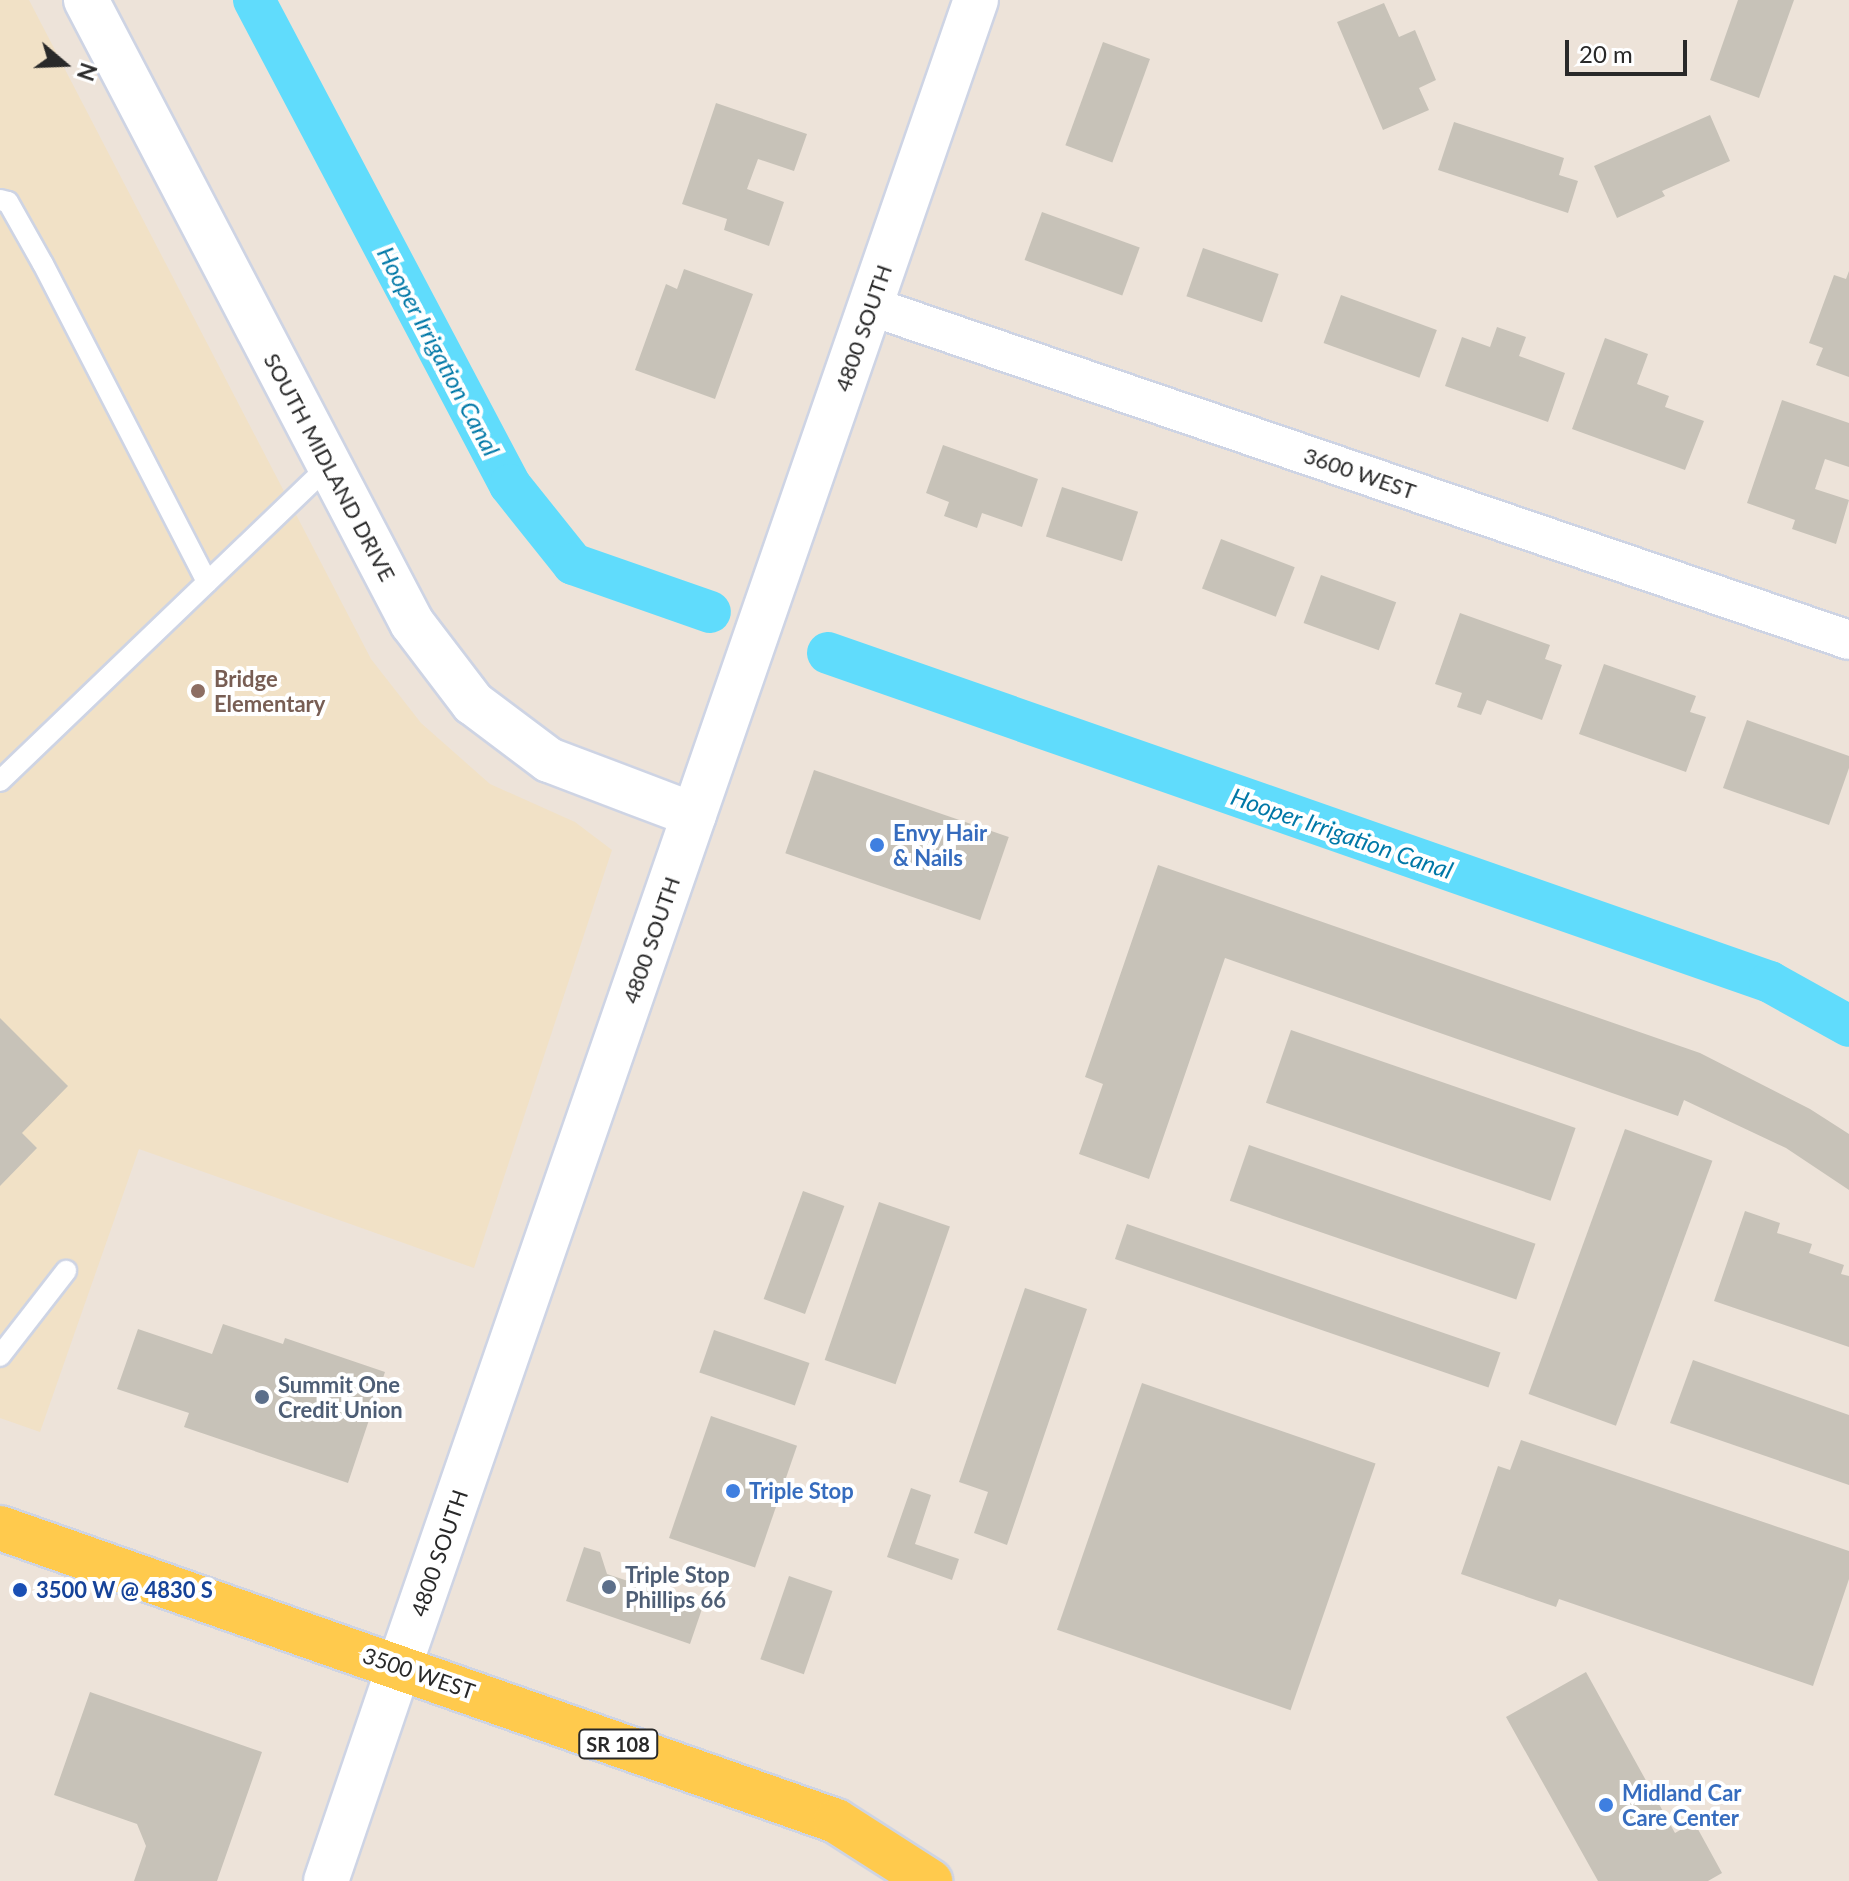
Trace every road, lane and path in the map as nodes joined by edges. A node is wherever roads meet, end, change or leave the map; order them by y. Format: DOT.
graph roads {
  1 [pos="86,0"];
  2 [pos="976,0"];
  3 [pos="0,200"];
  4 [pos="870,306"];
  5 [pos="329,465"];
  6 [pos="207,582"];
  7 [pos="1849,640"];
  8 [pos="0,781"];
  9 [pos="694,815"];
  10 [pos="66,1271"];
  11 [pos="0,1356"];
  12 [pos="0,1528"];
  13 [pos="399,1667"];
  14 [pos="326,1881"];
  15 [pos="930,1881"];
  1 -- 5 [label="street, SOUTH MIDLAND DRIVE"];
  2 -- 4 [label="street, 4800 SOUTH"];
  3 -- 6 [label="lane"];
  4 -- 7 [label="street, 3600 WEST"];
  4 -- 9 [label="street, 4800 SOUTH"];
  5 -- 6 [label="lane"];
  5 -- 9 [label="street, SOUTH MIDLAND DRIVE"];
  6 -- 8 [label="lane"];
  9 -- 13 [label="street, 4800 SOUTH"];
  10 -- 11 [label="lane"];
  12 -- 13 [label="main road, 3500 WEST / SR 108"];
  13 -- 14 [label="street, 4800 SOUTH"];
  13 -- 15 [label="main road, 3500 WEST / SR 108"];
}
